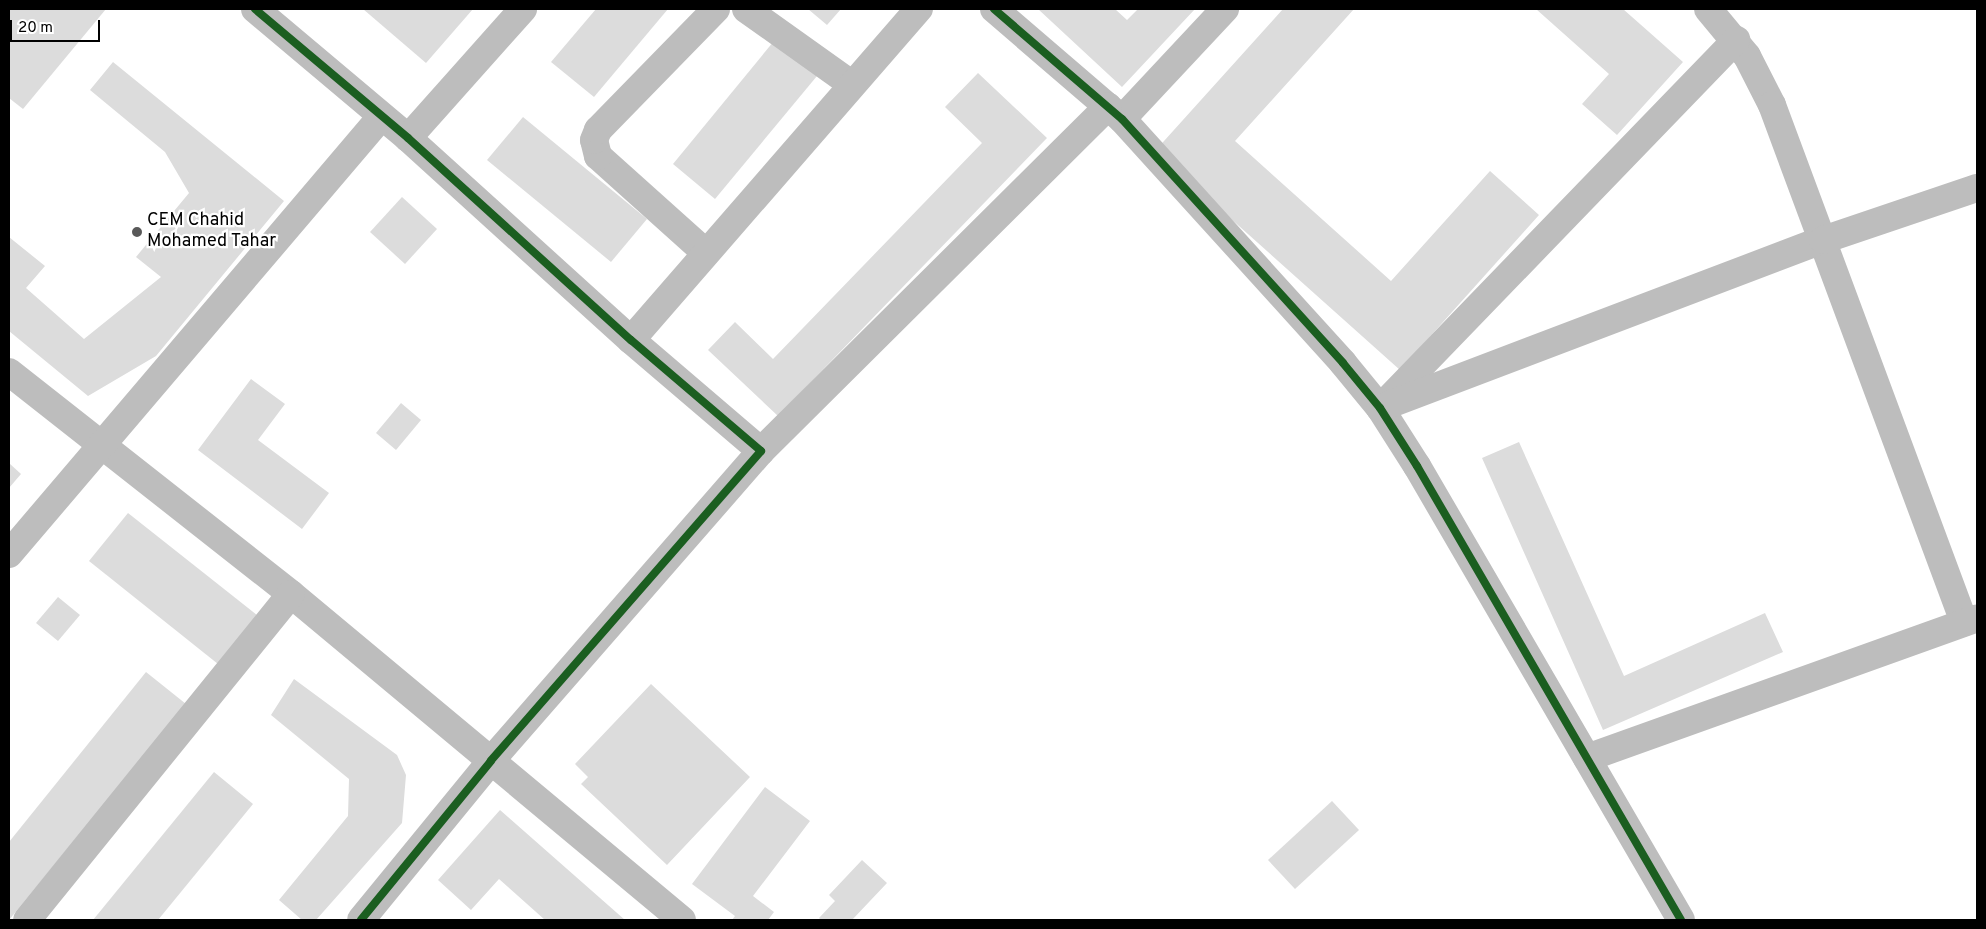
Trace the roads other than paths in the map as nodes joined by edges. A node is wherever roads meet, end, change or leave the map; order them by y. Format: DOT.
graph roads {
  1 [pos="255,9"];
  2 [pos="523,9"];
  3 [pos="716,9"];
  4 [pos="746,9"];
  5 [pos="919,9"];
  6 [pos="994,9"];
  7 [pos="1225,9"];
  8 [pos="1708,9"];
  9 [pos="1736,40"];
  10 [pos="851,84"];
  11 [pos="1115,113"];
  12 [pos="381,117"];
  13 [pos="408,138"];
  14 [pos="1977,188"];
  15 [pos="1823,240"];
  16 [pos="706,253"];
  17 [pos="631,340"];
  18 [pos="9,372"];
  19 [pos="1380,408"];
  20 [pos="100,444"];
  21 [pos="761,451"];
  22 [pos="9,554"];
  23 [pos="291,594"];
  24 [pos="1971,620"];
  25 [pos="1587,758"];
  26 [pos="491,761"];
  27 [pos="27,920"];
  28 [pos="361,920"];
  29 [pos="682,920"];
  30 [pos="1681,920"];
  1 -- 12 [label="street"];
  2 -- 13 [label="street"];
  3 -- 16 [label="street"];
  4 -- 10 [label="street"];
  5 -- 10 [label="street"];
  6 -- 11 [label="street"];
  7 -- 11 [label="street"];
  8 -- 9 [label="street"];
  9 -- 15 [label="street"];
  9 -- 19 [label="street"];
  10 -- 16 [label="street"];
  11 -- 19 [label="street"];
  11 -- 21 [label="street"];
  12 -- 13 [label="street"];
  12 -- 20 [label="street"];
  13 -- 17 [label="street"];
  14 -- 15 [label="street"];
  15 -- 19 [label="street"];
  15 -- 24 [label="street"];
  16 -- 17 [label="street"];
  17 -- 21 [label="street"];
  18 -- 20 [label="street"];
  19 -- 25 [label="street"];
  20 -- 22 [label="street"];
  20 -- 23 [label="street"];
  21 -- 26 [label="street"];
  23 -- 26 [label="street"];
  23 -- 27 [label="street"];
  24 -- 25 [label="street"];
  25 -- 30 [label="street"];
  26 -- 28 [label="street"];
  26 -- 29 [label="street"];
}
